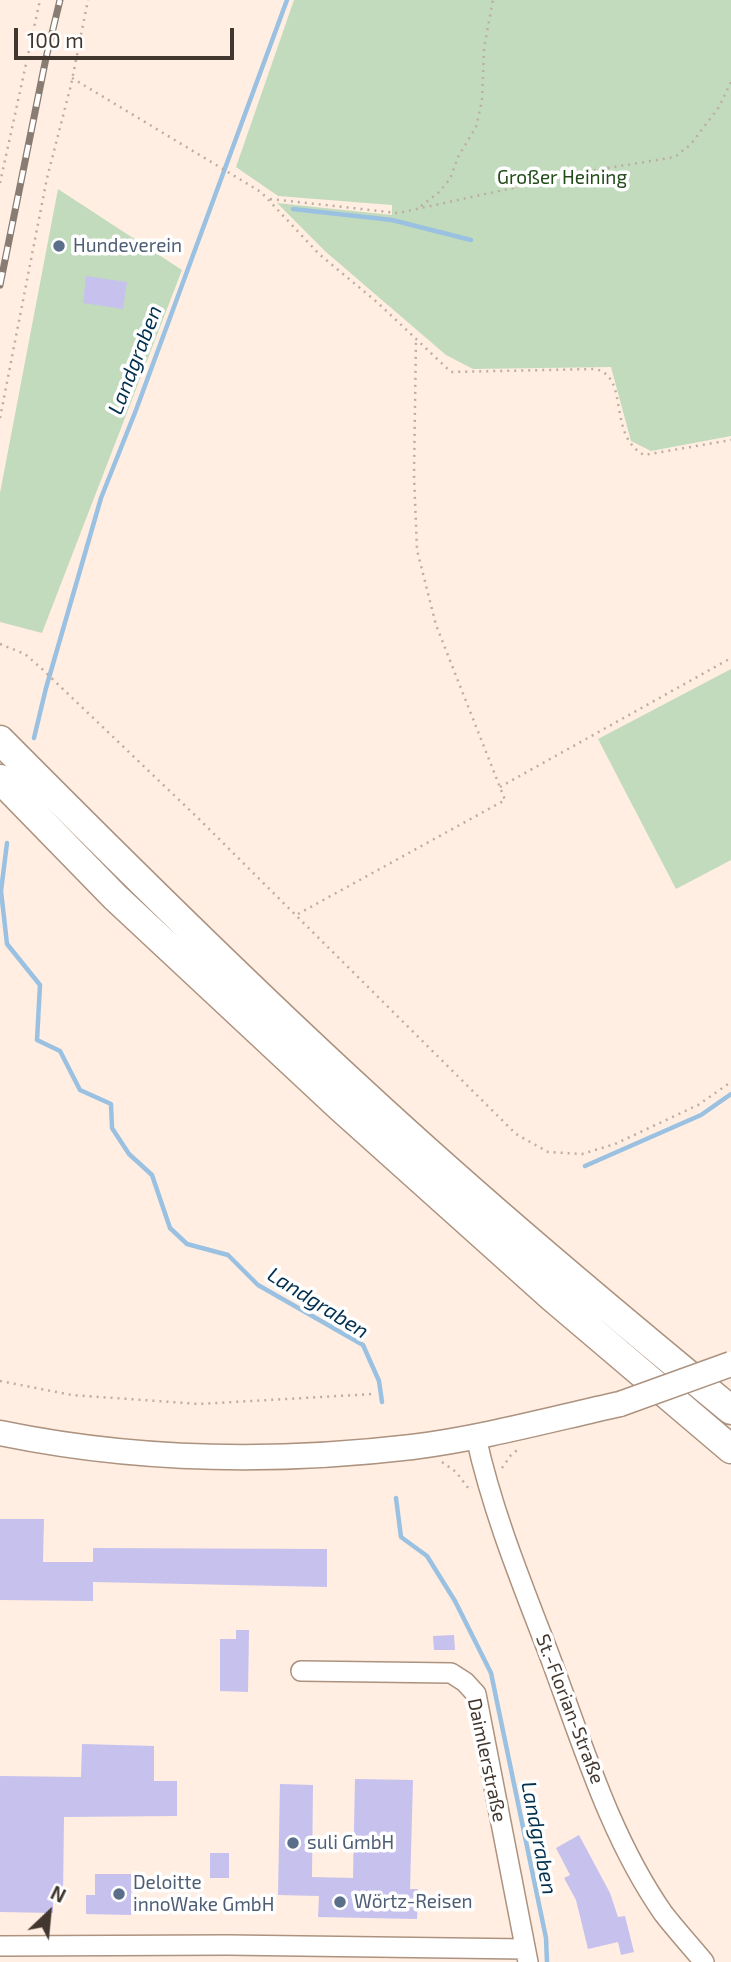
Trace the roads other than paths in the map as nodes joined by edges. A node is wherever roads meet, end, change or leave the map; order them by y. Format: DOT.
graph roads {
  1 [pos="0,740"];
  2 [pos="0,779"];
  3 [pos="731,1364"];
  4 [pos="731,1410"];
  5 [pos="0,1433"];
  6 [pos="476,1437"];
  7 [pos="731,1449"];
  8 [pos="301,1671"];
  9 [pos="0,1946"];
  10 [pos="526,1955"];
  11 [pos="704,1962"];
  1 -- 4 [label="highway"];
  2 -- 7 [label="highway"];
  3 -- 6 [label="main road, bridge"];
  5 -- 6 [label="main road"];
  6 -- 11 [label="street, St.-Florian-Straße"];
  8 -- 10 [label="street, Daimlerstraße"];
  9 -- 10 [label="street"];
}
